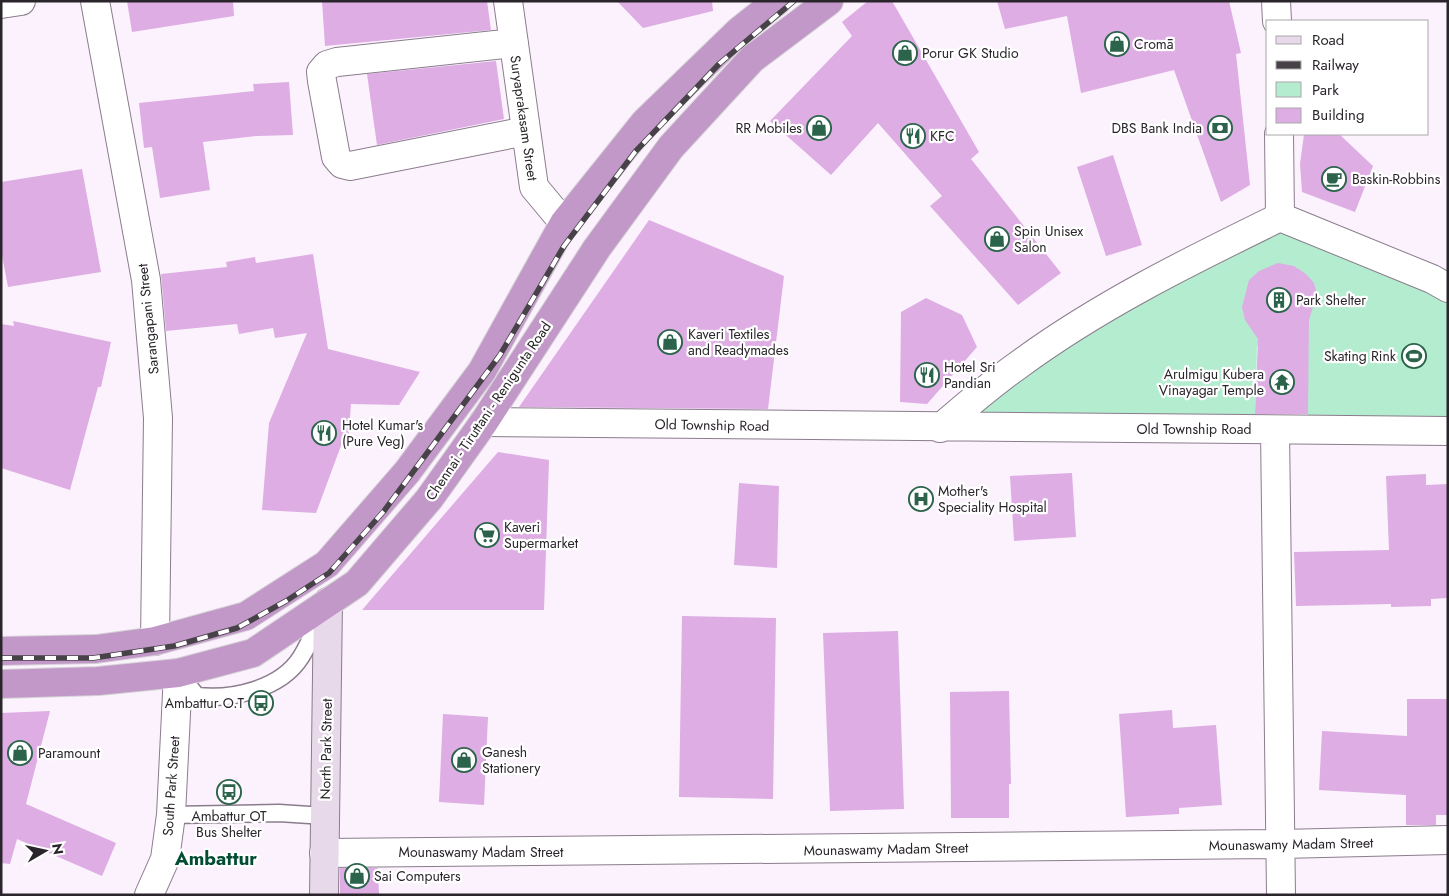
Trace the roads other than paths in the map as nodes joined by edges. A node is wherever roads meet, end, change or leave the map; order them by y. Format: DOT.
graph roads {
  1 [pos="21,1"];
  2 [pos="95,1"];
  3 [pos="508,1"];
  4 [pos="778,1"];
  5 [pos="829,1"];
  6 [pos="1276,1"];
  7 [pos="1,4"];
  8 [pos="1277,20"];
  9 [pos="514,43"];
  10 [pos="526,131"];
  11 [pos="1279,135"];
  12 [pos="1280,217"];
  13 [pos="564,223"];
  14 [pos="1448,288"];
  15 [pos="484,422"];
  16 [pos="940,428"];
  17 [pos="1275,430"];
  18 [pos="1448,431"];
  19 [pos="328,602"];
  20 [pos="155,641"];
  21 [pos="1,652"];
  22 [pos="178,673"];
  23 [pos="1,684"];
  24 [pos="171,815"];
  25 [pos="325,816"];
  26 [pos="1448,840"];
  27 [pos="1282,844"];
  28 [pos="324,854"];
  29 [pos="149,895"];
  30 [pos="324,895"];
  31 [pos="1281,895"];
  1 -- 7 [label="street"];
  2 -- 20 [label="street, Sarangapani Street"];
  3 -- 9 [label="street, Suryaprakasam Street"];
  4 -- 13 [label="highway, Chennai - Tiruttani - Renigunta Road"];
  5 -- 15 [label="highway, Chennai - Tiruttani - Renigunta Road"];
  6 -- 8 [label="street"];
  9 -- 10 [label="street, Suryaprakasam Street"];
  9 -- 10 [label="street"];
  10 -- 13 [label="street, Suryaprakasam Street"];
  11 -- 12 [label="street"];
  12 -- 14 [label="street"];
  12 -- 16 [label="street"];
  13 -- 20 [label="highway, Chennai - Tiruttani - Renigunta Road"];
  15 -- 16 [label="street, Old Township Road"];
  15 -- 19 [label="highway, Chennai - Tiruttani - Renigunta Road"];
  16 -- 17 [label="street, Old Township Road"];
  17 -- 18 [label="street, Old Township Road"];
  17 -- 27 [label="street"];
  19 -- 22 [label="highway, Chennai - Tiruttani - Renigunta Road"];
  19 -- 22 [label="lane"];
  19 -- 25 [label="main road, North Park Street"];
  20 -- 21 [label="highway, Chennai - Tiruttani - Renigunta Road"];
  22 -- 23 [label="highway, Chennai - Tiruttani - Renigunta Road"];
  22 -- 24 [label="street, South Park Street"];
  24 -- 25 [label="lane"];
  24 -- 29 [label="street, South Park Street"];
  25 -- 28 [label="main road, North Park Street"];
  26 -- 27 [label="street, Mounaswamy Madam Street"];
  27 -- 28 [label="street, Mounaswamy Madam Street"];
  27 -- 31 [label="street"];
  28 -- 30 [label="main road, North Park Street"];
}
